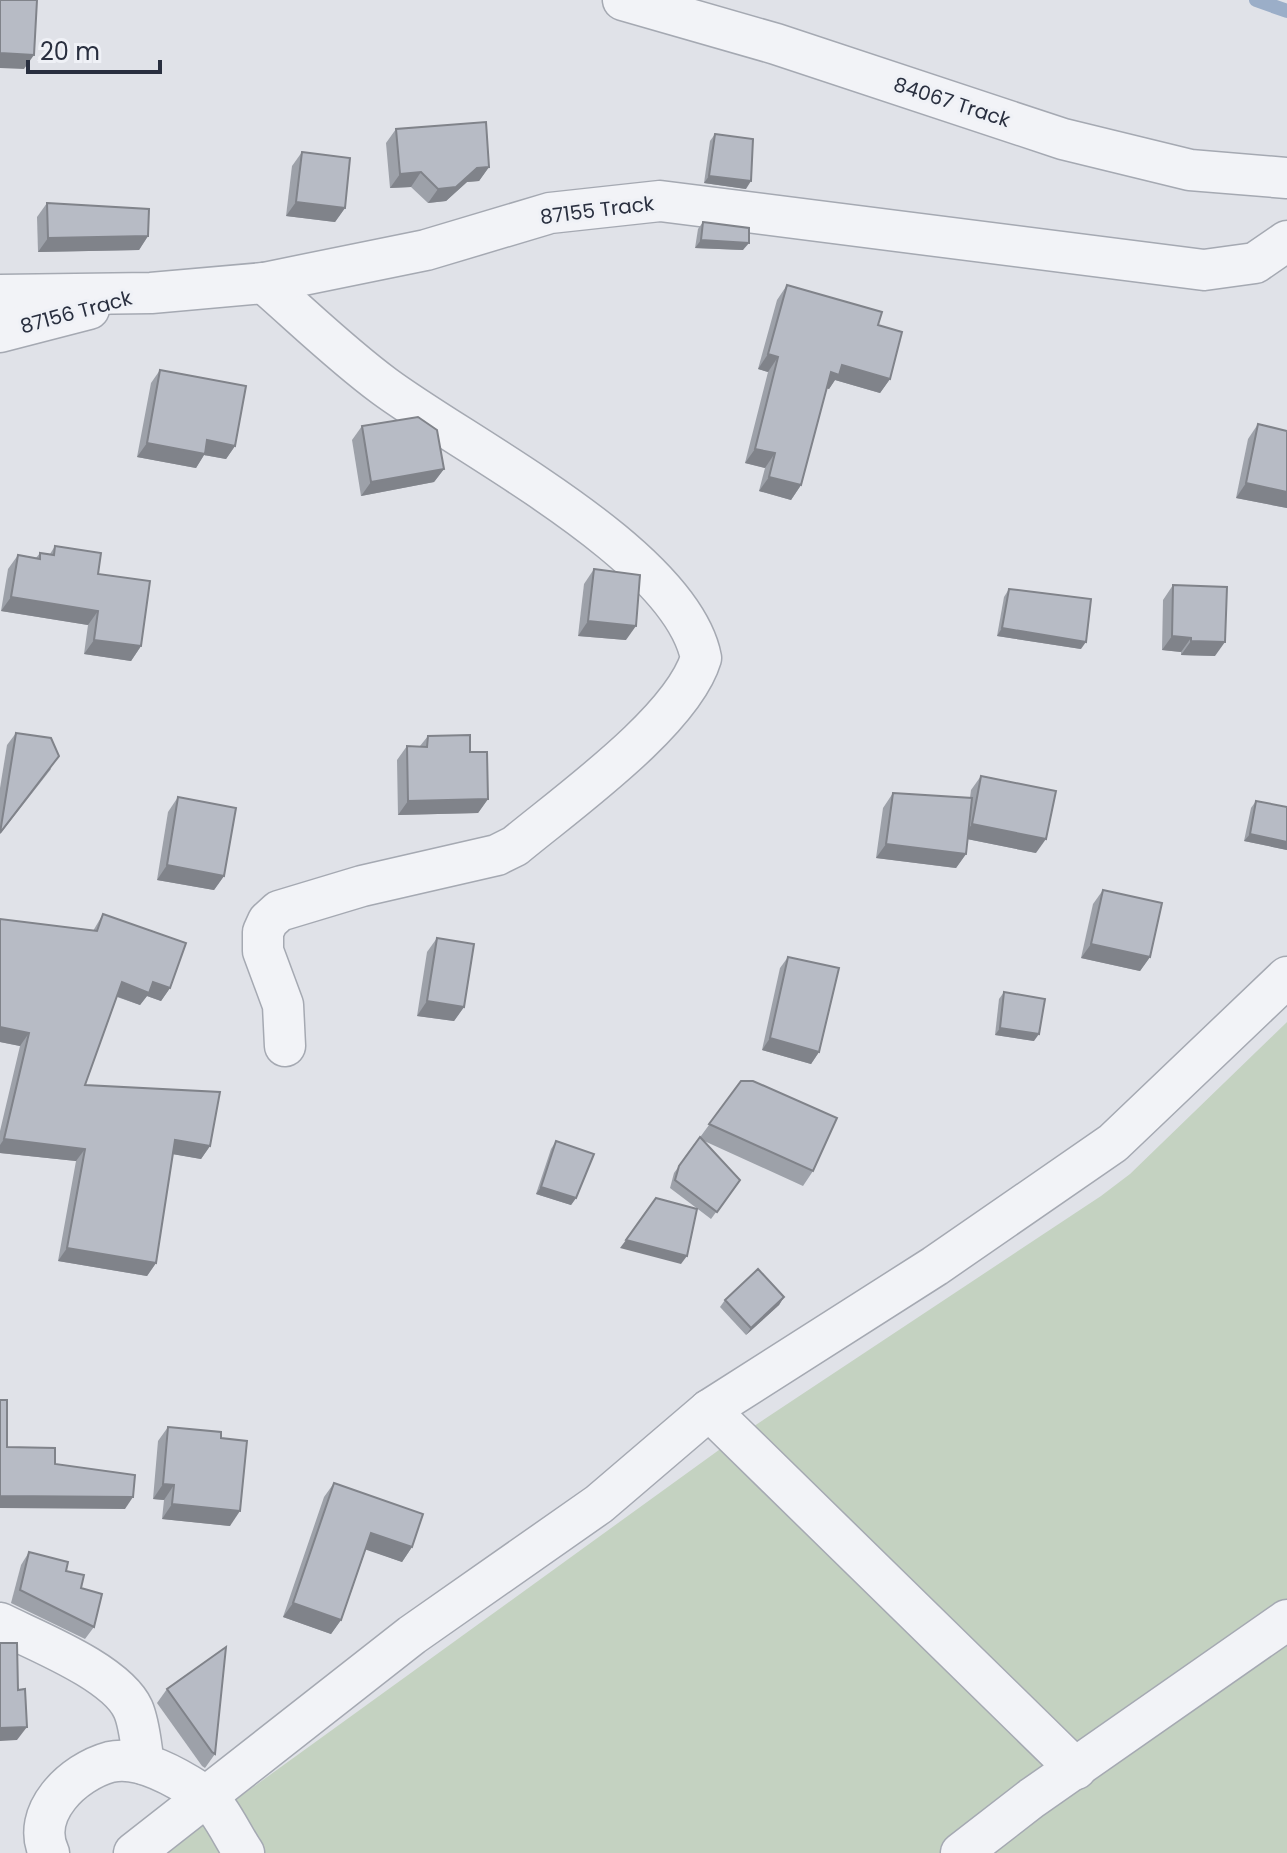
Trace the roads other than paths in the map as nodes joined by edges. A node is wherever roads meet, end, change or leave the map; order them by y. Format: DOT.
graph roads {
  1 [pos="623,0"];
  2 [pos="1287,178"];
  3 [pos="1287,241"];
  4 [pos="264,283"];
  5 [pos="151,293"];
  6 [pos="0,295"];
  7 [pos="0,332"];
  8 [pos="1287,977"];
  9 [pos="285,1046"];
  10 [pos="709,1410"];
  11 [pos="1287,1620"];
  12 [pos="0,1623"];
  13 [pos="144,1764"];
  14 [pos="1076,1769"];
  15 [pos="205,1794"];
  16 [pos="49,1853"];
  17 [pos="134,1853"];
  18 [pos="244,1853"];
  19 [pos="961,1853"];
  1 -- 2 [label="street, 84067 Track"];
  3 -- 4 [label="street, 87155 Track"];
  4 -- 5 [label="street, 87155 Track"];
  4 -- 9 [label="street"];
  5 -- 6 [label="street, 87155 Track"];
  5 -- 7 [label="street, 87156 Track"];
  8 -- 10 [label="street"];
  10 -- 14 [label="street"];
  10 -- 15 [label="street"];
  11 -- 14 [label="street"];
  12 -- 13 [label="street"];
  13 -- 15 [label="street"];
  13 -- 16 [label="street"];
  14 -- 19 [label="street"];
  15 -- 17 [label="street"];
  15 -- 18 [label="street"];
}
